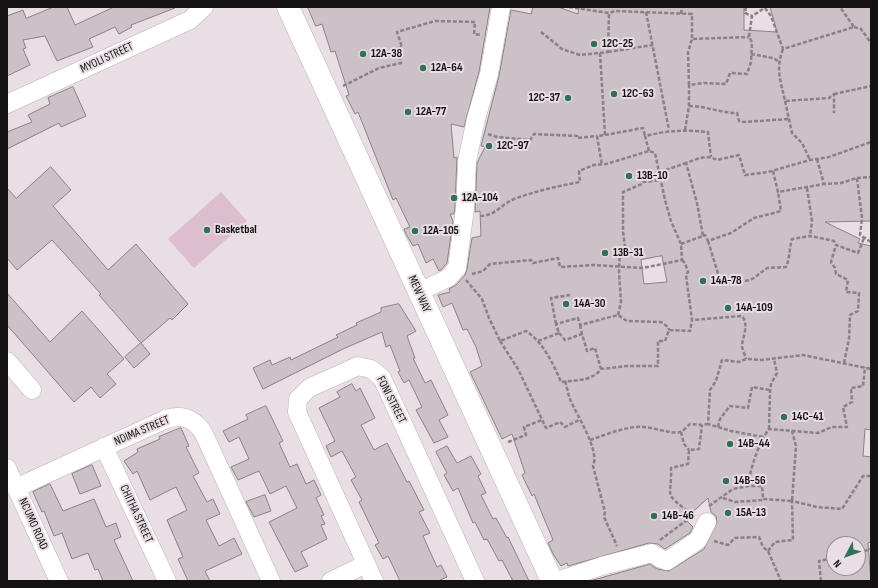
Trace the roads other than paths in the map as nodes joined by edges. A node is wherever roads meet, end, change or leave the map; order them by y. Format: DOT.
graph roads {
  1 [pos="204,7"];
  2 [pos="288,7"];
  3 [pos="502,7"];
  4 [pos="7,104"];
  5 [pos="418,292"];
  6 [pos="7,361"];
  7 [pos="32,390"];
  8 [pos="104,447"];
  9 [pos="7,468"];
  10 [pos="16,488"];
  11 [pos="701,520"];
  12 [pos="366,564"];
  13 [pos="59,581"];
  14 [pos="167,581"];
  15 [pos="271,581"];
  16 [pos="331,581"];
  17 [pos="374,581"];
  18 [pos="475,581"];
  19 [pos="552,581"];
  20 [pos="558,581"];
  1 -- 4 [label="street, MYOLI STREET"];
  2 -- 5 [label="main road, MEW WAY"];
  3 -- 5 [label="street"];
  5 -- 19 [label="main road, MEW WAY"];
  6 -- 7 [label="street"];
  8 -- 10 [label="street, NDIMA STREET"];
  8 -- 14 [label="street, CHITHA STREET"];
  8 -- 15 [label="street, NDIMA STREET"];
  9 -- 10 [label="street, NCUMO ROAD"];
  10 -- 13 [label="street, NCUMO ROAD"];
  11 -- 20 [label="street"];
  12 -- 16 [label="street"];
  12 -- 17 [label="street, FONI STREET"];
  12 -- 18 [label="street, FONI STREET"];
}
